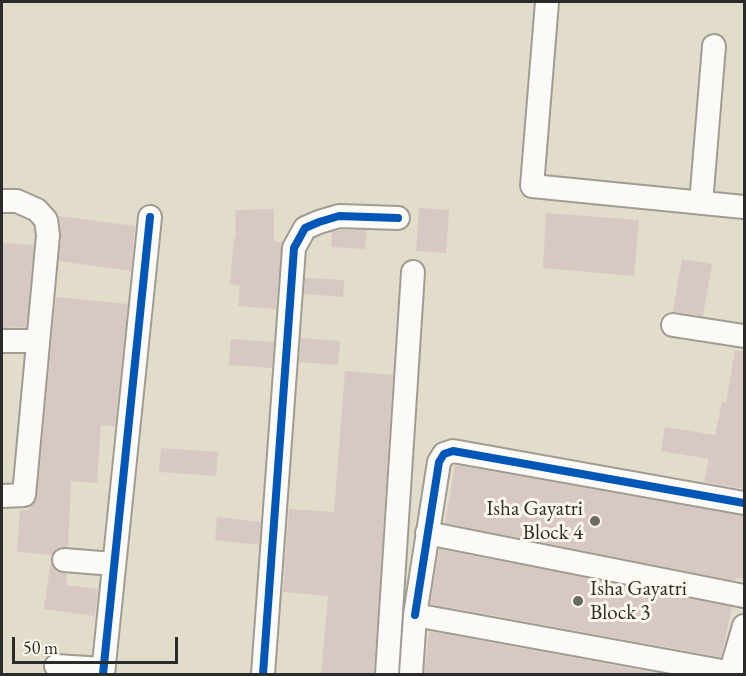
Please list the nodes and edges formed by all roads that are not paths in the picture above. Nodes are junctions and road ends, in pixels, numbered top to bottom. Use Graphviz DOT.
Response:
graph roads {
  1 [pos="547,2"];
  2 [pos="714,46"];
  3 [pos="2,201"];
  4 [pos="701,203"];
  5 [pos="744,207"];
  6 [pos="150,217"];
  7 [pos="398,218"];
  8 [pos="413,272"];
  9 [pos="673,325"];
  10 [pos="744,336"];
  11 [pos="2,341"];
  12 [pos="38,341"];
  13 [pos="2,496"];
  14 [pos="744,503"];
  15 [pos="427,533"];
  16 [pos="64,560"];
  17 [pos="113,564"];
  18 [pos="744,596"];
  19 [pos="415,615"];
  20 [pos="744,626"];
  21 [pos="56,666"];
  22 [pos="103,672"];
  23 [pos="732,674"];
  24 [pos="263,675"];
  25 [pos="387,675"];
  26 [pos="411,675"];
  1 -- 4 [label="street"];
  2 -- 4 [label="street"];
  3 -- 12 [label="street"];
  4 -- 5 [label="street"];
  6 -- 17 [label="street"];
  7 -- 24 [label="street"];
  8 -- 25 [label="street"];
  9 -- 10 [label="street"];
  11 -- 12 [label="street"];
  12 -- 13 [label="street"];
  14 -- 15 [label="street"];
  15 -- 18 [label="street"];
  15 -- 19 [label="street"];
  16 -- 17 [label="street"];
  17 -- 22 [label="street"];
  19 -- 23 [label="street"];
  19 -- 26 [label="street"];
  20 -- 23 [label="street"];
  21 -- 22 [label="street"];
}
